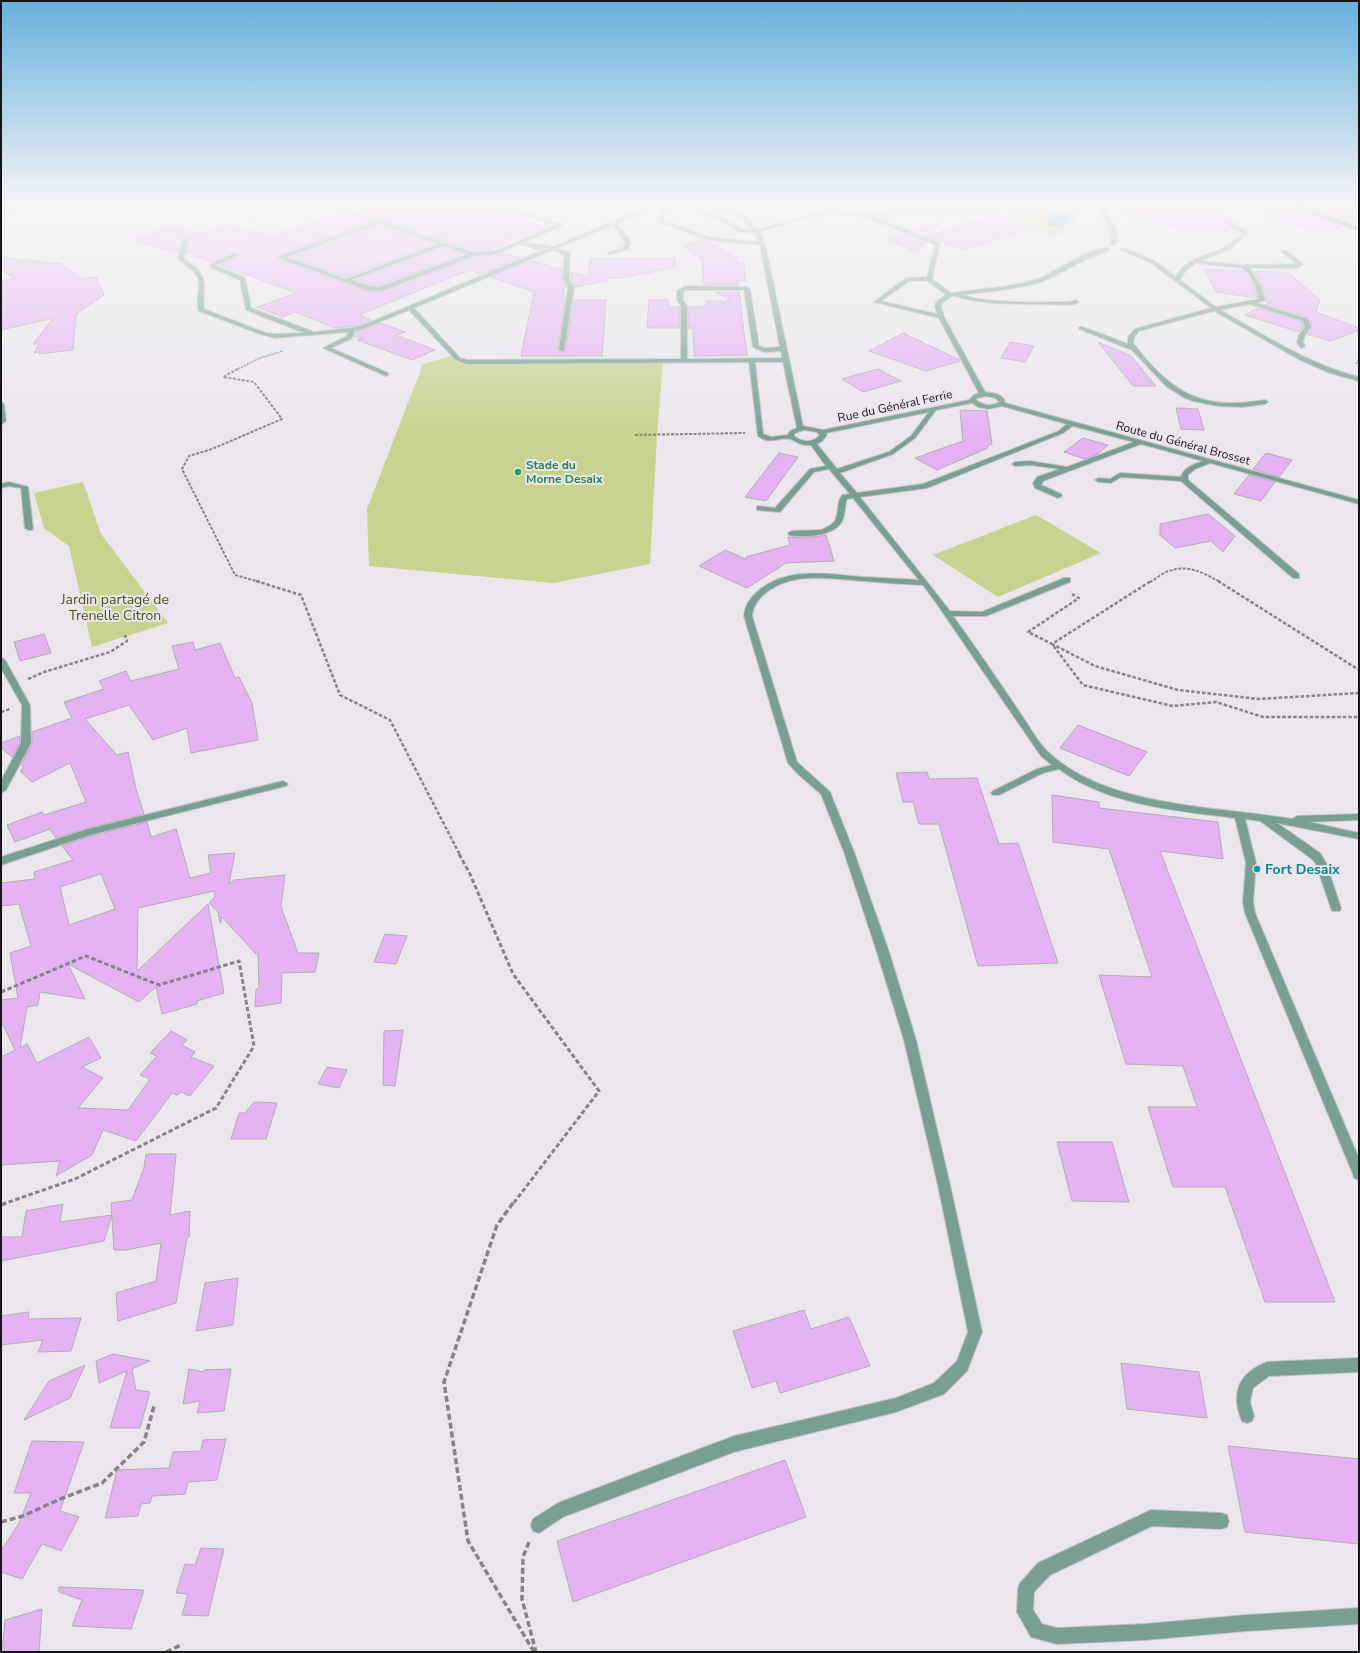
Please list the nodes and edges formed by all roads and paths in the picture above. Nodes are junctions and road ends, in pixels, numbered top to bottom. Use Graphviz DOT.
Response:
graph roads {
  1 [pos="201,282"];
  2 [pos="244,282"];
  3 [pos="349,282"];
  4 [pos="399,282"];
  5 [pos="470,282"];
  6 [pos="568,282"];
  7 [pos="770,282"];
  8 [pos="904,282"];
  9 [pos="933,282"];
  10 [pos="1031,282"];
  11 [pos="1182,282"];
  12 [pos="1255,282"];
  13 [pos="956,294"];
  14 [pos="950,295"];
  15 [pos="1076,302"];
  16 [pos="1252,303"];
  17 [pos="410,307"];
  18 [pos="1215,309"];
  19 [pos="941,317"];
  20 [pos="1081,328"];
  21 [pos="351,330"];
  22 [pos="313,334"];
  23 [pos="1302,346"];
  24 [pos="784,349"];
  25 [pos="1135,349"];
  26 [pos="284,350"];
  27 [pos="562,350"];
  28 [pos="752,360"];
  29 [pos="786,360"];
  30 [pos="684,361"];
  31 [pos="386,374"];
  32 [pos="1359,379"];
  33 [pos="983,394"];
  34 [pos="973,401"];
  35 [pos="1264,402"];
  36 [pos="1,404"];
  37 [pos="1001,404"];
  38 [pos="935,408"];
  39 [pos="1,422"];
  40 [pos="1071,424"];
  41 [pos="800,429"];
  42 [pos="822,432"];
  43 [pos="760,433"];
  44 [pos="635,435"];
  45 [pos="791,437"];
  46 [pos="1140,442"];
  47 [pos="813,443"];
  48 [pos="1211,461"];
  49 [pos="1015,464"];
  50 [pos="1070,468"];
  51 [pos="833,469"];
  52 [pos="1184,479"];
  53 [pos="1099,480"];
  54 [pos="1,486"];
  55 [pos="856,496"];
  56 [pos="1058,496"];
  57 [pos="1359,502"];
  58 [pos="760,508"];
  59 [pos="29,528"];
  60 [pos="792,533"];
  61 [pos="1296,576"];
  62 [pos="1067,580"];
  63 [pos="925,583"];
  64 [pos="1056,584"];
  65 [pos="948,613"];
  66 [pos="125,635"];
  67 [pos="1052,644"];
  68 [pos="1,660"];
  69 [pos="1359,670"];
  70 [pos="14,685"];
  71 [pos="1359,694"];
  72 [pos="1359,717"];
  73 [pos="1060,766"];
  74 [pos="283,784"];
  75 [pos="1,790"];
  76 [pos="996,793"];
  77 [pos="1239,815"];
  78 [pos="1359,817"];
  79 [pos="1262,818"];
  80 [pos="1280,820"];
  81 [pos="1359,836"];
  82 [pos="1,861"];
  83 [pos="1336,908"];
  84 [pos="1,992"];
  85 [pos="1356,1158"];
  86 [pos="1359,1174"];
  87 [pos="1,1205"];
  88 [pos="1359,1365"];
  89 [pos="154,1406"];
  90 [pos="1248,1416"];
  91 [pos="1221,1521"];
  92 [pos="1,1522"];
  93 [pos="539,1525"];
  94 [pos="1359,1616"];
  95 [pos="181,1646"];
  96 [pos="166,1652"];
  97 [pos="535,1652"];
  1 -- 22 [label="street"];
  2 -- 22 [label="street"];
  3 -- 4 [label="street"];
  5 -- 17 [label="street"];
  6 -- 27 [label="street"];
  7 -- 24 [label="street"];
  8 -- 19 [label="street"];
  9 -- 14 [label="street"];
  10 -- 13 [label="street"];
  11 -- 18 [label="street"];
  12 -- 16 [label="street"];
  13 -- 14 [label="street"];
  13 -- 15 [label="street"];
  14 -- 19 [label="street"];
  16 -- 18 [label="street"];
  16 -- 23 [label="street"];
  17 -- 21 [label="street"];
  17 -- 30 [label="street"];
  18 -- 25 [label="street"];
  18 -- 32 [label="street"];
  19 -- 33 [label="street"];
  20 -- 25 [label="street"];
  21 -- 22 [label="street"];
  21 -- 31 [label="street"];
  24 -- 29 [label="street"];
  24 -- 30 [label="street"];
  25 -- 35 [label="street"];
  26 -- 97 [label="path"];
  28 -- 29 [label="street"];
  28 -- 30 [label="street"];
  28 -- 43 [label="street"];
  29 -- 41 [label="street"];
  33 -- 34 [label="street"];
  33 -- 37 [label="street"];
  34 -- 37 [label="street"];
  34 -- 38 [label="street, Rue du Général Ferrie"];
  36 -- 39 [label="street"];
  37 -- 40 [label="street, Route du Général Brosset"];
  38 -- 42 [label="street, Rue du Général Ferrie"];
  38 -- 51 [label="street"];
  40 -- 46 [label="street, Route du Général Brosset"];
  40 -- 55 [label="street"];
  41 -- 42 [label="street"];
  41 -- 45 [label="street"];
  42 -- 47 [label="street"];
  43 -- 44 [label="path"];
  43 -- 45 [label="street"];
  45 -- 47 [label="street"];
  46 -- 48 [label="street, Route du Général Brosset"];
  46 -- 50 [label="street"];
  47 -- 51 [label="street"];
  48 -- 52 [label="street"];
  48 -- 57 [label="street, Route du Général Brosset"];
  49 -- 50 [label="street"];
  50 -- 56 [label="street"];
  51 -- 55 [label="street"];
  51 -- 58 [label="street"];
  52 -- 53 [label="street"];
  52 -- 61 [label="street"];
  54 -- 59 [label="street"];
  55 -- 60 [label="street"];
  55 -- 63 [label="street"];
  62 -- 64 [label="street"];
  63 -- 65 [label="street"];
  63 -- 93 [label="street"];
  64 -- 65 [label="street"];
  64 -- 67 [label="path"];
  65 -- 73 [label="street"];
  66 -- 70 [label="path"];
  67 -- 69 [label="path"];
  67 -- 71 [label="path"];
  67 -- 72 [label="path"];
  68 -- 70 [label="street"];
  70 -- 75 [label="street"];
  73 -- 76 [label="street"];
  73 -- 77 [label="street"];
  74 -- 82 [label="street"];
  77 -- 79 [label="street"];
  77 -- 85 [label="street"];
  78 -- 80 [label="street"];
  79 -- 80 [label="street"];
  79 -- 83 [label="street"];
  80 -- 81 [label="street"];
  84 -- 87 [label="path"];
  85 -- 86 [label="street"];
  88 -- 90 [label="street"];
  89 -- 92 [label="path"];
  91 -- 94 [label="street"];
  93 -- 97 [label="path"];
  95 -- 96 [label="path"];
}
